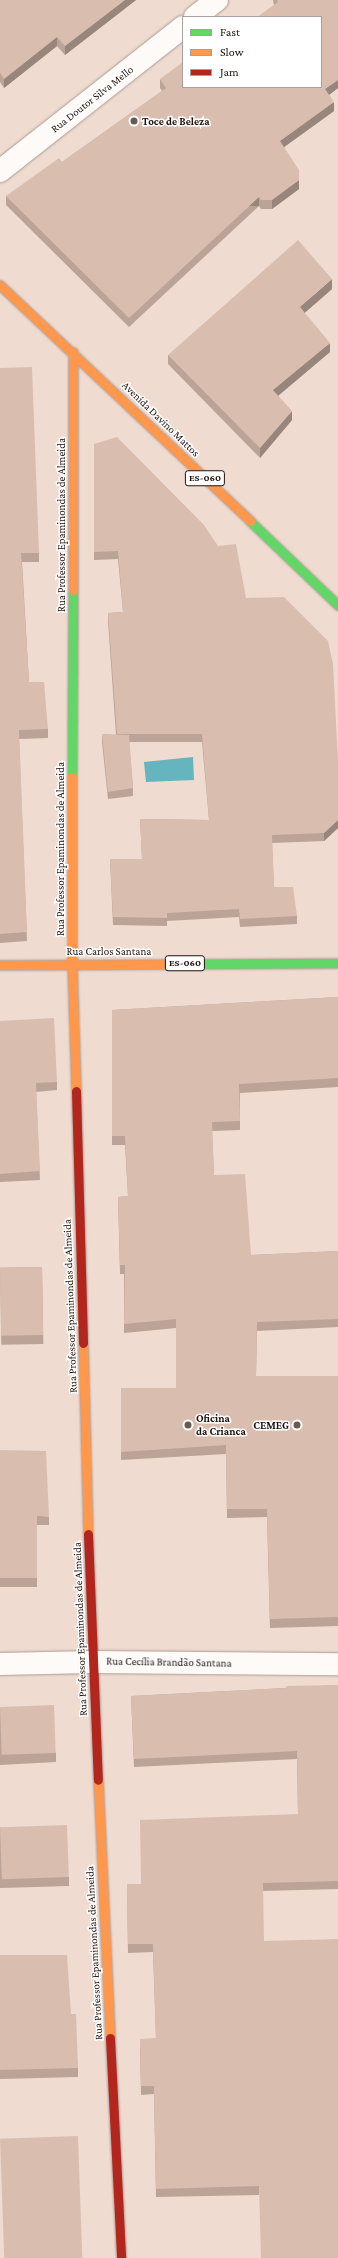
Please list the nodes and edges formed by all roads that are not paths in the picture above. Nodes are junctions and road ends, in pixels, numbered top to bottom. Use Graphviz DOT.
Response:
graph roads {
  1 [pos="217,0"];
  2 [pos="196,16"];
  3 [pos="182,28"];
  4 [pos="0,171"];
  5 [pos="0,285"];
  6 [pos="73,352"];
  7 [pos="338,605"];
  8 [pos="72,963"];
  9 [pos="338,963"];
  10 [pos="0,965"];
  11 [pos="92,1662"];
  12 [pos="0,1664"];
  13 [pos="338,1664"];
  14 [pos="121,2258"];
  1 -- 2 [label="street"];
  3 -- 4 [label="street, Rua Doutor Silva Mello"];
  5 -- 6 [label="street, Avenida Davino Mattos / ES-060"];
  6 -- 7 [label="street, Avenida Davino Mattos / ES-060"];
  6 -- 8 [label="street, Rua Professor Epaminondas de Almeida"];
  8 -- 9 [label="street, Rua Carlos Santana / ES-060"];
  8 -- 10 [label="street, Rua Carlos Santana / ES-060"];
  8 -- 11 [label="street, Rua Professor Epaminondas de Almeida"];
  11 -- 12 [label="street, Rua Cecília Brandão Santana"];
  11 -- 13 [label="street, Rua Cecília Brandão Santana"];
  11 -- 14 [label="street, Rua Professor Epaminondas de Almeida"];
}
